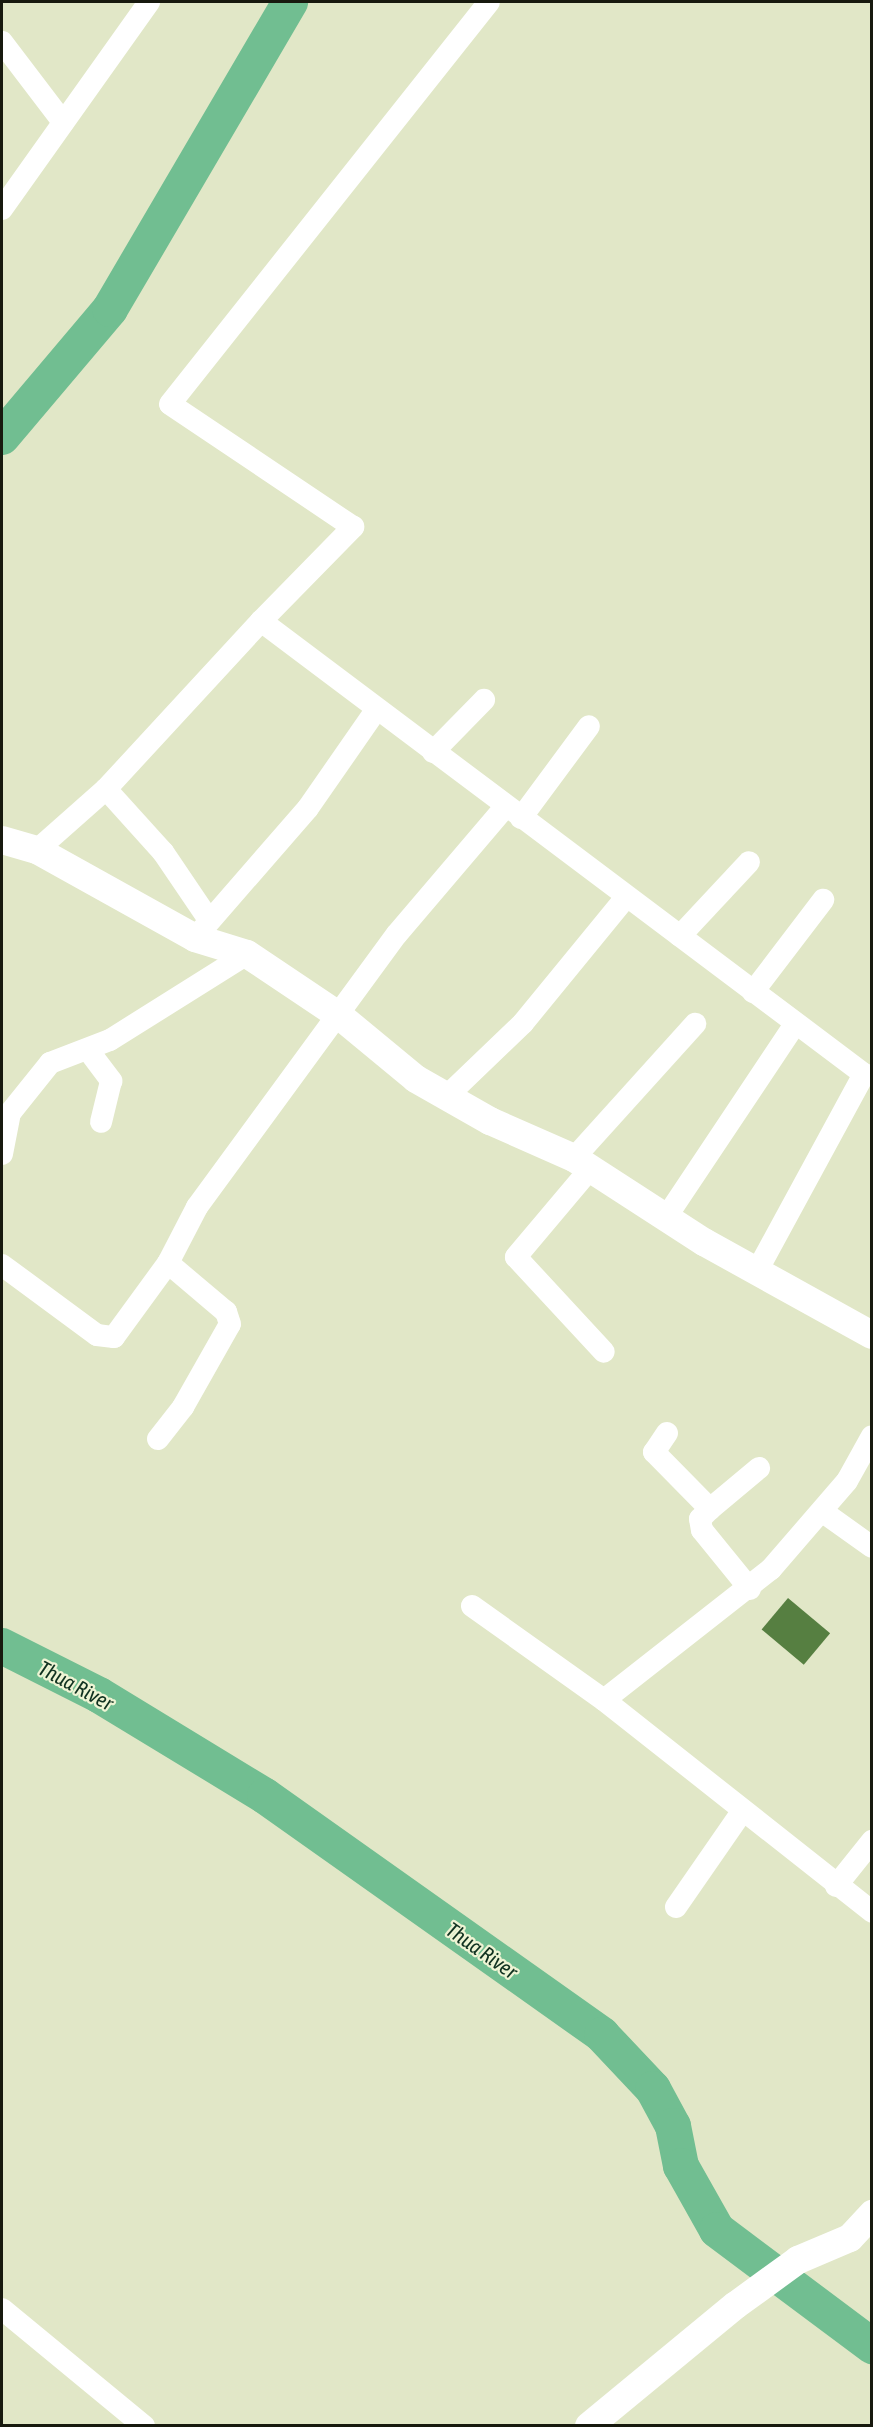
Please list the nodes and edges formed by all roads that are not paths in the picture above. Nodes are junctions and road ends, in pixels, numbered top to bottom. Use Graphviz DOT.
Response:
graph roads {
  1 [pos="149,2"];
  2 [pos="489,2"];
  3 [pos="2,42"];
  4 [pos="63,122"];
  5 [pos="2,209"];
  6 [pos="261,621"];
  7 [pos="484,700"];
  8 [pos="376,710"];
  9 [pos="589,726"];
  10 [pos="433,752"];
  11 [pos="106,789"];
  12 [pos="513,812"];
  13 [pos="2,840"];
  14 [pos="37,850"];
  15 [pos="749,862"];
  16 [pos="626,897"];
  17 [pos="823,900"];
  18 [pos="202,929"];
  19 [pos="680,936"];
  20 [pos="247,954"];
  21 [pos="753,992"];
  22 [pos="341,1017"];
  23 [pos="696,1024"];
  24 [pos="795,1024"];
  25 [pos="88,1050"];
  26 [pos="868,1067"];
  27 [pos="447,1096"];
  28 [pos="101,1122"];
  29 [pos="2,1154"];
  30 [pos="582,1163"];
  31 [pos="667,1216"];
  32 [pos="168,1263"];
  33 [pos="2,1265"];
  34 [pos="758,1269"];
  35 [pos="872,1335"];
  36 [pos="604,1352"];
  37 [pos="667,1433"];
  38 [pos="872,1437"];
  39 [pos="158,1439"];
  40 [pos="759,1468"];
  41 [pos="710,1509"];
  42 [pos="823,1512"];
  43 [pos="872,1547"];
  44 [pos="750,1589"];
  45 [pos="472,1606"];
  46 [pos="603,1700"];
  47 [pos="741,1812"];
  48 [pos="872,1841"];
  49 [pos="836,1886"];
  50 [pos="676,1907"];
  51 [pos="872,1912"];
  52 [pos="872,2214"];
  53 [pos="2,2309"];
  54 [pos="144,2426"];
  55 [pos="589,2426"];
  1 -- 4 [label="street"];
  2 -- 6 [label="street"];
  3 -- 4 [label="street"];
  4 -- 5 [label="street"];
  6 -- 8 [label="street"];
  6 -- 11 [label="street"];
  7 -- 10 [label="street"];
  8 -- 10 [label="street"];
  8 -- 18 [label="street"];
  9 -- 12 [label="street"];
  10 -- 12 [label="street"];
  11 -- 14 [label="street"];
  11 -- 18 [label="street"];
  12 -- 16 [label="street"];
  12 -- 22 [label="street"];
  13 -- 14 [label="street"];
  14 -- 18 [label="street"];
  15 -- 19 [label="street"];
  16 -- 19 [label="street"];
  16 -- 27 [label="street"];
  17 -- 21 [label="street"];
  18 -- 20 [label="street"];
  19 -- 21 [label="street"];
  20 -- 22 [label="street"];
  20 -- 25 [label="street"];
  21 -- 24 [label="street"];
  22 -- 27 [label="street"];
  22 -- 32 [label="street"];
  23 -- 30 [label="street"];
  24 -- 26 [label="street"];
  24 -- 31 [label="street"];
  25 -- 28 [label="street"];
  25 -- 29 [label="street"];
  26 -- 34 [label="street"];
  27 -- 30 [label="street"];
  30 -- 31 [label="street"];
  30 -- 36 [label="street"];
  31 -- 34 [label="street"];
  32 -- 33 [label="street"];
  32 -- 39 [label="street"];
  34 -- 35 [label="street"];
  37 -- 41 [label="street"];
  38 -- 42 [label="street"];
  40 -- 41 [label="street"];
  41 -- 44 [label="street"];
  42 -- 43 [label="street"];
  42 -- 44 [label="street"];
  44 -- 46 [label="street"];
  45 -- 46 [label="street"];
  46 -- 47 [label="street"];
  47 -- 49 [label="street"];
  47 -- 50 [label="street"];
  48 -- 49 [label="street"];
  49 -- 51 [label="street"];
  52 -- 55 [label="street"];
  53 -- 54 [label="street"];
}
